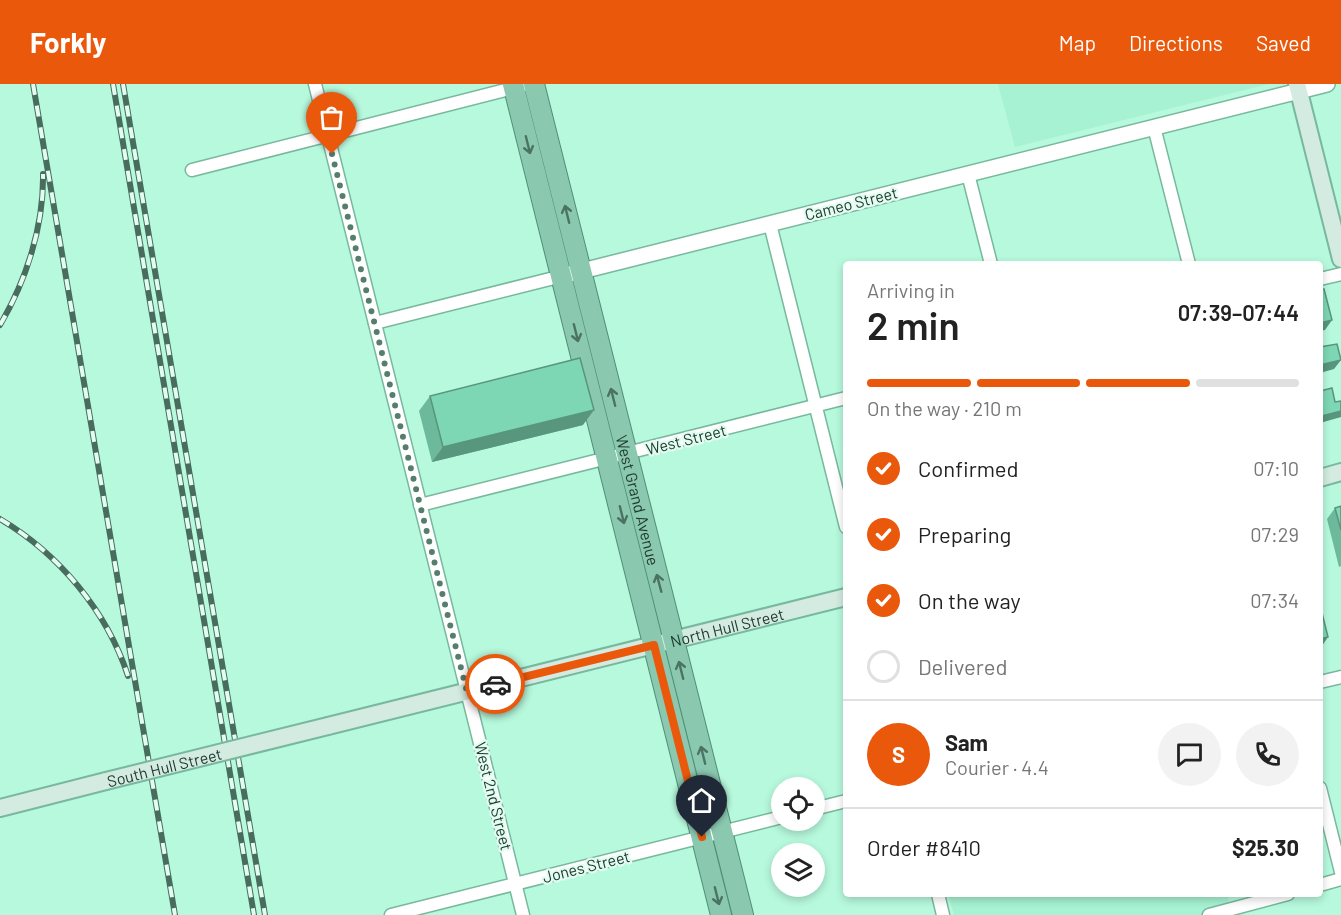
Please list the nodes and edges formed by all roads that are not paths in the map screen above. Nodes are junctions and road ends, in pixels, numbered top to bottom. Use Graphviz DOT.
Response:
graph roads {
  1 [pos="315,84"];
  2 [pos="534,84"];
  3 [pos="1327,84"];
  4 [pos="518,85"];
  5 [pos="1298,88"];
  6 [pos="1154,127"];
  7 [pos="328,135"];
  8 [pos="192,170"];
  9 [pos="968,174"];
  10 [pos="770,224"];
  11 [pos="1341,259"];
  12 [pos="990,261"];
  13 [pos="1188,261"];
  14 [pos="571,273"];
  15 [pos="1341,274"];
  16 [pos="1323,278"];
  17 [pos="375,323"];
  18 [pos="843,399"];
  19 [pos="816,406"];
  20 [pos="617,456"];
  21 [pos="1341,472"];
  22 [pos="1323,477"];
  23 [pos="420,505"];
  24 [pos="843,515"];
  25 [pos="843,598"];
  26 [pos="674,640"];
  27 [pos="654,645"];
  28 [pos="1341,677"];
  29 [pos="1323,681"];
  30 [pos="467,692"];
  31 [pos="328,726"];
  32 [pos="1323,800"];
  33 [pos="843,802"];
  34 [pos="825,806"];
  35 [pos="0,808"];
  36 [pos="771,820"];
  37 [pos="722,832"];
  38 [pos="702,837"];
  39 [pos="1341,872"];
  40 [pos="1341,879"];
  41 [pos="515,884"];
  42 [pos="1323,884"];
  43 [pos="939,897"];
  44 [pos="1277,897"];
  45 [pos="391,915"];
  46 [pos="523,915"];
  47 [pos="721,915"];
  48 [pos="743,915"];
  49 [pos="943,915"];
  50 [pos="1209,915"];
  1 -- 7 [label="street, West 2nd Street"];
  14 -- 2 [label="highway, West Grand Avenue, one-way"];
  3 -- 5 [label="street, Cameo Street"];
  4 -- 7 [label="street"];
  4 -- 14 [label="highway, West Grand Avenue, one-way"];
  5 -- 6 [label="street, Cameo Street"];
  5 -- 11 [label="main road"];
  6 -- 9 [label="street, Cameo Street"];
  6 -- 13 [label="street"];
  7 -- 8 [label="street"];
  7 -- 17 [label="street, West 2nd Street"];
  9 -- 10 [label="street, Cameo Street"];
  9 -- 12 [label="street"];
  10 -- 14 [label="street, Cameo Street"];
  10 -- 19 [label="street"];
  14 -- 17 [label="street, Cameo Street"];
  14 -- 20 [label="highway, West Grand Avenue"];
  15 -- 16 [label="street"];
  17 -- 23 [label="street, West 2nd Street"];
  18 -- 19 [label="street, West Street"];
  19 -- 20 [label="street, West Street"];
  19 -- 24 [label="street"];
  20 -- 23 [label="street, West Street"];
  26 -- 20 [label="highway, West Grand Avenue, one-way"];
  20 -- 27 [label="highway, West Grand Avenue, one-way"];
  21 -- 22 [label="main road"];
  23 -- 30 [label="street, West 2nd Street"];
  25 -- 26 [label="main road, North Hull Street"];
  26 -- 27 [label="main road, North Hull Street"];
  37 -- 26 [label="highway, West Grand Avenue, one-way"];
  27 -- 30 [label="main road, North Hull Street"];
  27 -- 38 [label="highway, West Grand Avenue"];
  28 -- 29 [label="street"];
  30 -- 31 [label="main road, North Hull Street"];
  30 -- 41 [label="street, West 2nd Street"];
  31 -- 35 [label="main road, South Hull Street, bridge"];
  32 -- 39 [label="street"];
  33 -- 34 [label="street"];
  36 -- 37 [label="street, Jones Street"];
  37 -- 38 [label="street, Jones Street"];
  37 -- 48 [label="highway, West Grand Avenue"];
  38 -- 41 [label="street, Jones Street"];
  38 -- 47 [label="highway, West Grand Avenue, one-way"];
  40 -- 42 [label="street"];
  41 -- 45 [label="street, Jones Street"];
  41 -- 46 [label="street, West 2nd Street"];
  43 -- 49 [label="street"];
  44 -- 50 [label="street"];
}
